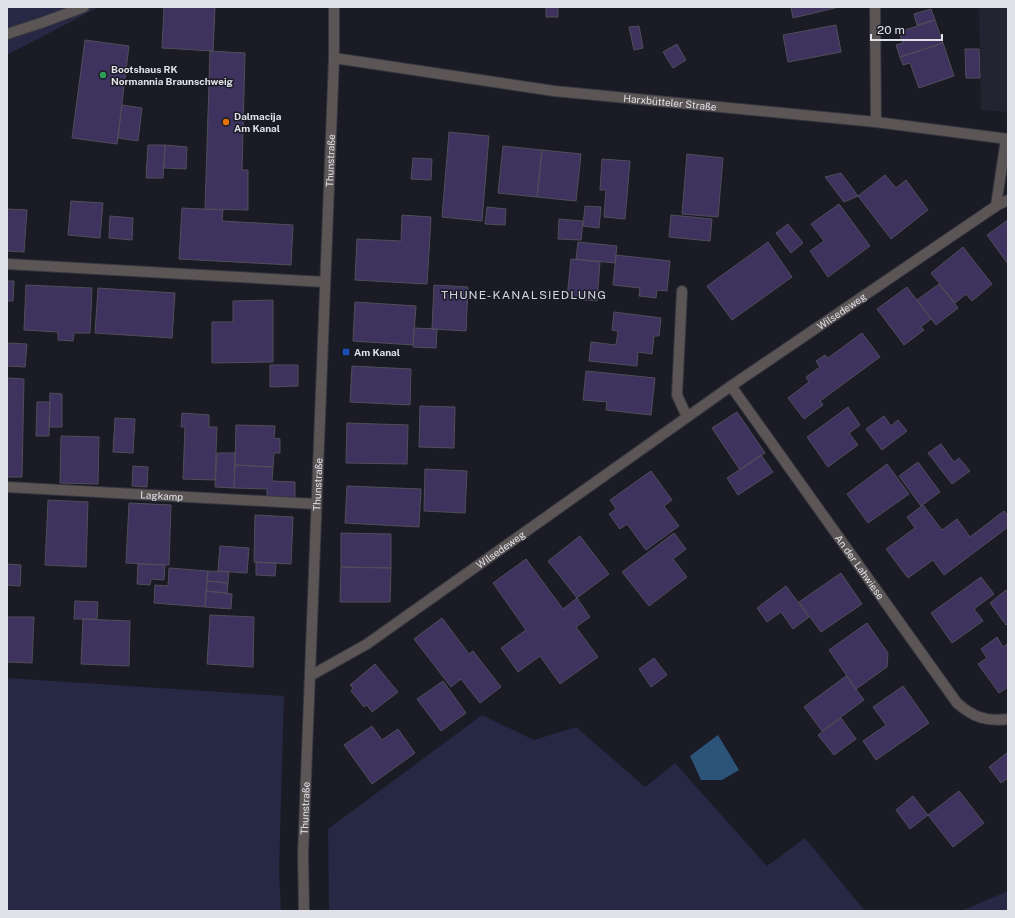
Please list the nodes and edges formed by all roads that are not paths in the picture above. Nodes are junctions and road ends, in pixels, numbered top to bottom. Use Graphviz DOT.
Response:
graph roads {
  1 [pos="84,7"];
  2 [pos="334,7"];
  3 [pos="875,7"];
  4 [pos="7,34"];
  5 [pos="334,58"];
  6 [pos="876,122"];
  7 [pos="1007,139"];
  8 [pos="1008,200"];
  9 [pos="996,206"];
  10 [pos="7,264"];
  11 [pos="324,282"];
  12 [pos="682,290"];
  13 [pos="731,386"];
  14 [pos="687,417"];
  15 [pos="7,487"];
  16 [pos="316,504"];
  17 [pos="310,676"];
  18 [pos="1008,719"];
  19 [pos="304,911"];
  1 -- 4 [label="street"];
  2 -- 5 [label="street, Thunstraße"];
  3 -- 6 [label="street"];
  5 -- 6 [label="street, Harxbütteler Straße"];
  5 -- 11 [label="street, Thunstraße"];
  6 -- 7 [label="street, Harxbütteler Straße"];
  7 -- 9 [label="street"];
  8 -- 9 [label="street, Wilsedeweg"];
  9 -- 13 [label="street, Wilsedeweg"];
  10 -- 11 [label="street"];
  11 -- 16 [label="street, Thunstraße"];
  12 -- 14 [label="street"];
  13 -- 14 [label="street, Wilsedeweg"];
  13 -- 18 [label="street, An der Lahwiese"];
  14 -- 17 [label="street, Wilsedeweg"];
  15 -- 16 [label="street, Lagkamp"];
  16 -- 17 [label="street, Thunstraße"];
  17 -- 19 [label="street, Thunstraße"];
}
